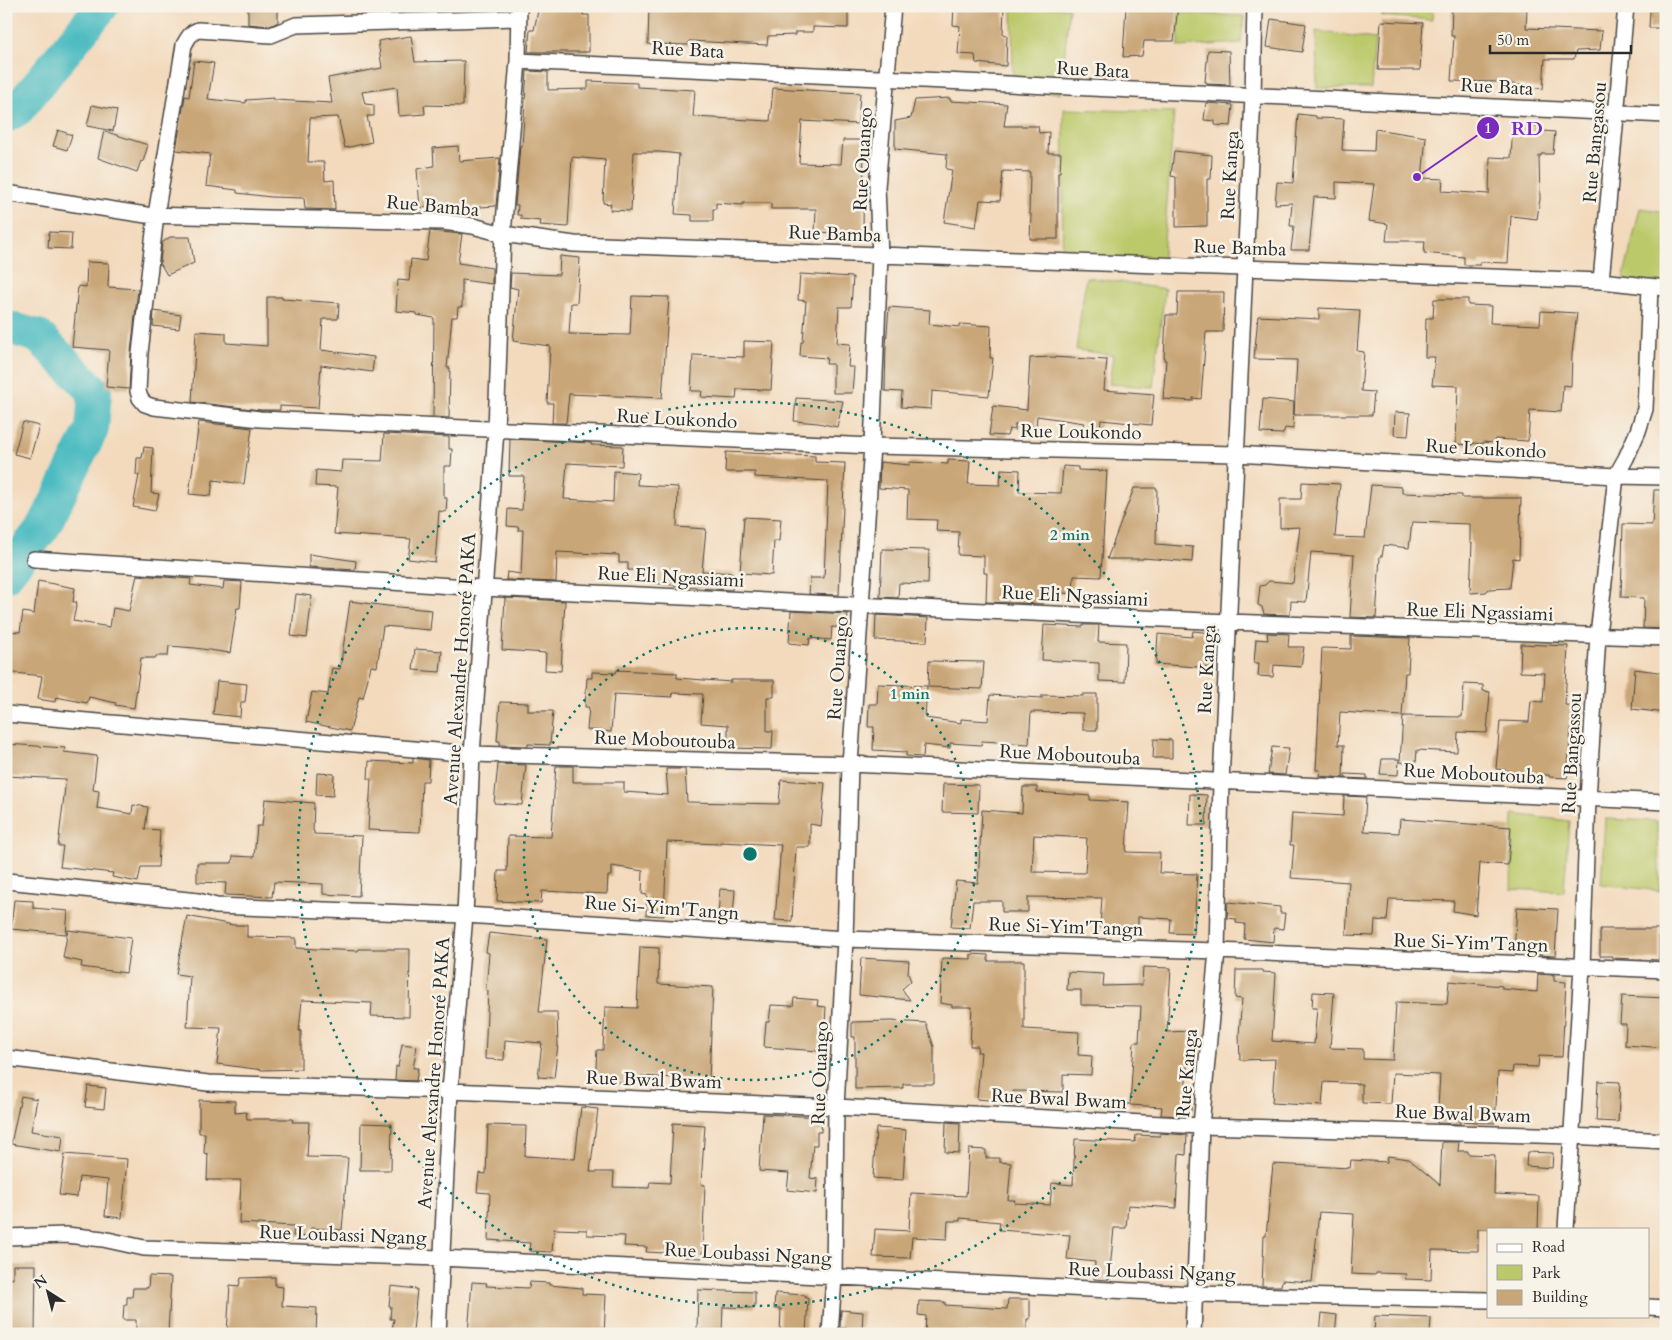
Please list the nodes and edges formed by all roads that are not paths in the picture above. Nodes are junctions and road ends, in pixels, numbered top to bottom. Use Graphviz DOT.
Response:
graph roads {
  1 [pos="893,6"];
  2 [pos="1255,6"];
  3 [pos="1626,6"];
  4 [pos="519,12"];
  5 [pos="518,61"];
  6 [pos="888,79"];
  7 [pos="1253,96"];
  8 [pos="1616,112"];
  9 [pos="1666,114"];
  10 [pos="6,193"];
  11 [pos="156,215"];
  12 [pos="503,234"];
  13 [pos="880,255"];
  14 [pos="1244,268"];
  15 [pos="1601,281"];
  16 [pos="1650,287"];
  17 [pos="1666,288"];
  18 [pos="496,430"];
  19 [pos="872,446"];
  20 [pos="1236,454"];
  21 [pos="1616,476"];
  22 [pos="1666,477"];
  23 [pos="34,559"];
  24 [pos="483,588"];
  25 [pos="861,605"];
  26 [pos="1228,622"];
  27 [pos="1598,635"];
  28 [pos="1666,638"];
  29 [pos="6,714"];
  30 [pos="472,754"];
  31 [pos="850,764"];
  32 [pos="1221,782"];
  33 [pos="1588,799"];
  34 [pos="1666,802"];
  35 [pos="7,882"];
  36 [pos="465,914"];
  37 [pos="845,940"];
  38 [pos="1217,951"];
  39 [pos="1582,967"];
  40 [pos="1666,970"];
  41 [pos="6,1058"];
  42 [pos="450,1091"];
  43 [pos="836,1107"];
  44 [pos="1201,1126"];
  45 [pos="1571,1136"];
  46 [pos="1666,1141"];
  47 [pos="1566,1228"];
  48 [pos="6,1237"];
  49 [pos="440,1258"];
  50 [pos="834,1278"];
  51 [pos="1195,1294"];
  52 [pos="1487,1300"];
  53 [pos="1650,1307"];
  54 [pos="1666,1308"];
  55 [pos="438,1334"];
  56 [pos="830,1334"];
  57 [pos="1193,1334"];
  1 -- 6 [label="street, Rue Ouango"];
  2 -- 7 [label="street, Rue Kanga"];
  3 -- 8 [label="street, Rue Bangassou"];
  4 -- 5 [label="street, Avenue Alexandre Honoré PAKA"];
  4 -- 11 [label="street"];
  5 -- 6 [label="street, Rue Bata"];
  5 -- 12 [label="street, Avenue Alexandre Honoré PAKA"];
  6 -- 7 [label="street, Rue Bata"];
  6 -- 13 [label="street, Rue Ouango"];
  7 -- 8 [label="street, Rue Bata"];
  7 -- 14 [label="street, Rue Kanga"];
  8 -- 9 [label="street, Rue Bata"];
  8 -- 15 [label="street, Rue Bangassou"];
  10 -- 11 [label="street, Rue Bamba"];
  11 -- 12 [label="street, Rue Bamba"];
  11 -- 18 [label="street, Rue Loukondo"];
  12 -- 13 [label="street, Rue Bamba"];
  12 -- 18 [label="street, Avenue Alexandre Honoré PAKA"];
  13 -- 14 [label="street, Rue Bamba"];
  13 -- 19 [label="street, Rue Ouango"];
  14 -- 15 [label="street, Rue Bamba"];
  14 -- 20 [label="street, Rue Kanga"];
  15 -- 16 [label="street, Rue Bamba"];
  16 -- 17 [label="street, Rue Bamba"];
  16 -- 21 [label="street, Rue Bangassou"];
  18 -- 19 [label="street, Rue Loukondo"];
  18 -- 24 [label="street, Avenue Alexandre Honoré PAKA"];
  19 -- 20 [label="street, Rue Loukondo"];
  19 -- 25 [label="street, Rue Ouango"];
  20 -- 21 [label="street, Rue Loukondo"];
  20 -- 26 [label="street, Rue Kanga"];
  21 -- 22 [label="street, Rue Loukondo"];
  21 -- 27 [label="street, Rue Bangassou"];
  23 -- 24 [label="street, Rue Eli Ngassiami"];
  24 -- 25 [label="street, Rue Eli Ngassiami"];
  24 -- 30 [label="street, Avenue Alexandre Honoré PAKA"];
  25 -- 26 [label="street, Rue Eli Ngassiami"];
  25 -- 31 [label="street, Rue Ouango"];
  26 -- 27 [label="street, Rue Eli Ngassiami"];
  26 -- 32 [label="street, Rue Kanga"];
  27 -- 28 [label="street, Rue Eli Ngassiami"];
  27 -- 33 [label="street, Rue Bangassou"];
  29 -- 30 [label="street, Rue Moboutouba"];
  30 -- 31 [label="street, Rue Moboutouba"];
  30 -- 36 [label="street, Avenue Alexandre Honoré PAKA"];
  31 -- 32 [label="street, Rue Moboutouba"];
  31 -- 37 [label="street, Rue Ouango"];
  32 -- 33 [label="street, Rue Moboutouba"];
  32 -- 38 [label="street, Rue Kanga"];
  33 -- 34 [label="street, Rue Moboutouba"];
  33 -- 39 [label="street, Rue Bangassou"];
  35 -- 36 [label="street, Rue Si-Yim'Tangn"];
  36 -- 37 [label="street, Rue Si-Yim'Tangn"];
  36 -- 42 [label="street, Avenue Alexandre Honoré PAKA"];
  37 -- 38 [label="street, Rue Si-Yim'Tangn"];
  37 -- 43 [label="street, Rue Ouango"];
  38 -- 39 [label="street, Rue Si-Yim'Tangn"];
  38 -- 44 [label="street, Rue Kanga"];
  39 -- 40 [label="street, Rue Si-Yim'Tangn"];
  39 -- 45 [label="street, Rue Bangassou"];
  41 -- 42 [label="street, Rue Bwal Bwam"];
  42 -- 43 [label="street, Rue Bwal Bwam"];
  42 -- 49 [label="street, Avenue Alexandre Honoré PAKA"];
  43 -- 44 [label="street, Rue Bwal Bwam"];
  43 -- 50 [label="street, Rue Ouango"];
  44 -- 45 [label="street, Rue Bwal Bwam"];
  44 -- 51 [label="street, Rue Kanga"];
  45 -- 46 [label="street, Rue Bwal Bwam"];
  45 -- 47 [label="street, Rue Bangassou"];
  48 -- 49 [label="street, Rue Loubassi Ngang"];
  49 -- 50 [label="street, Rue Loubassi Ngang"];
  49 -- 55 [label="street, Avenue Alexandre Honoré PAKA"];
  50 -- 51 [label="street, Rue Loubassi Ngang"];
  50 -- 56 [label="street, Rue Ouango"];
  51 -- 52 [label="street, Rue Loubassi Ngang"];
  51 -- 57 [label="street, Rue Kanga"];
  53 -- 54 [label="street"];
}
